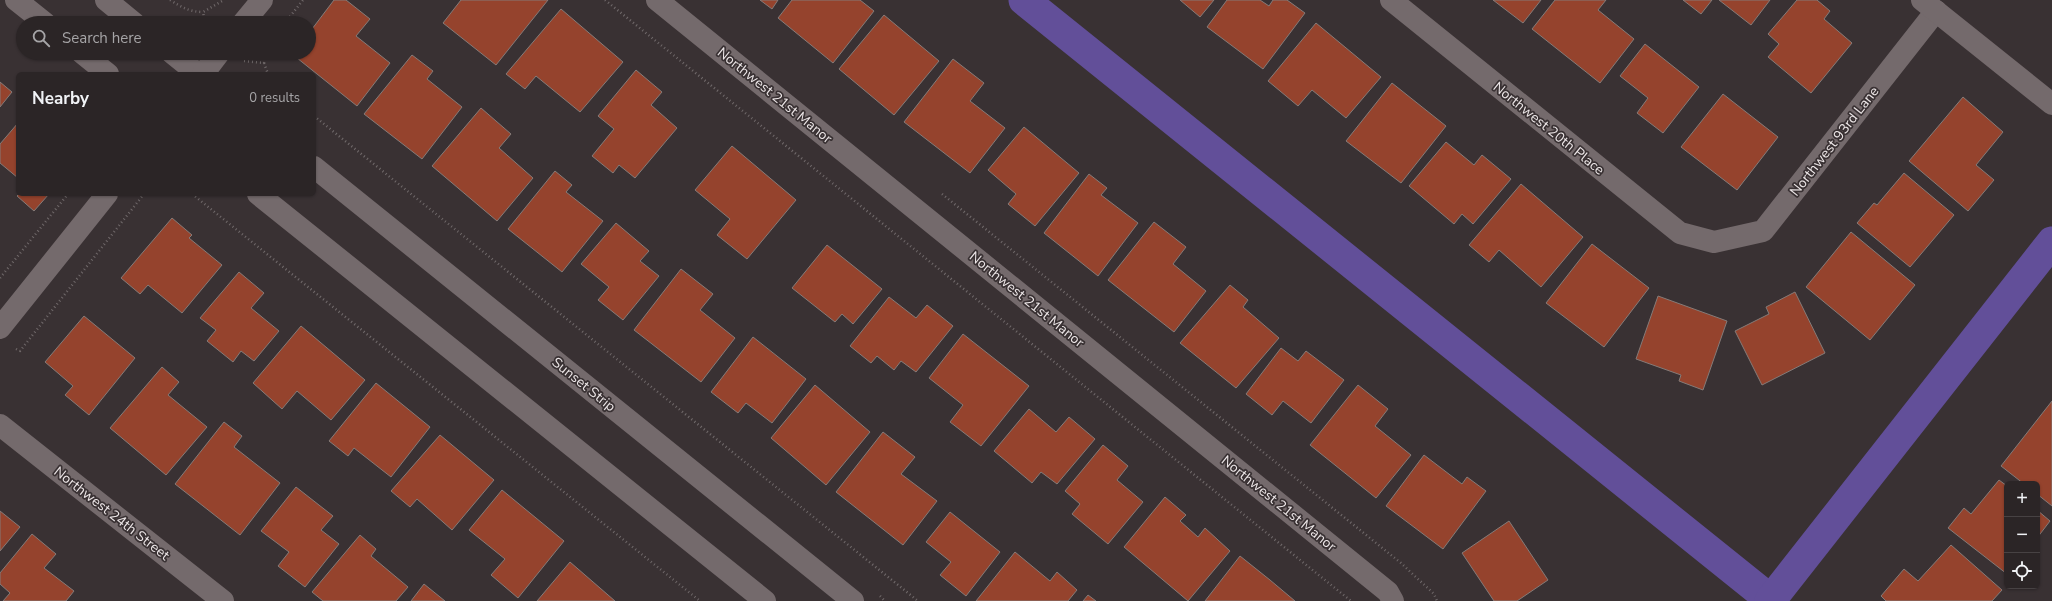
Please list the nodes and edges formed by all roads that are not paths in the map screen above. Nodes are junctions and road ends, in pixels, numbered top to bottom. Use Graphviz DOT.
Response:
graph roads {
  1 [pos="16,0"];
  2 [pos="106,0"];
  3 [pos="262,0"];
  4 [pos="657,0"];
  5 [pos="1391,0"];
  6 [pos="1929,6"];
  7 [pos="36,16"];
  8 [pos="125,16"];
  9 [pos="249,16"];
  10 [pos="91,60"];
  11 [pos="181,60"];
  12 [pos="214,60"];
  13 [pos="106,72"];
  14 [pos="196,72"];
  15 [pos="205,72"];
  16 [pos="2052,104"];
  17 [pos="316,170"];
  18 [pos="105,196"];
  19 [pos="260,196"];
  20 [pos="1714,242"];
  21 [pos="0,328"];
  22 [pos="0,425"];
  23 [pos="223,601"];
  24 [pos="765,601"];
  25 [pos="853,601"];
  26 [pos="1393,601"];
  1 -- 7 [label="street"];
  2 -- 8 [label="street"];
  3 -- 9 [label="street"];
  4 -- 26 [label="street, Northwest 21st Manor"];
  5 -- 20 [label="street, Northwest 20th Place"];
  6 -- 16 [label="street"];
  6 -- 20 [label="street, Northwest 93rd Lane"];
  10 -- 13 [label="street"];
  11 -- 14 [label="street"];
  12 -- 15 [label="street"];
  17 -- 25 [label="street, Sunset Strip"];
  18 -- 21 [label="street"];
  19 -- 24 [label="street"];
  22 -- 23 [label="street, Northwest 24th Street"];
}
